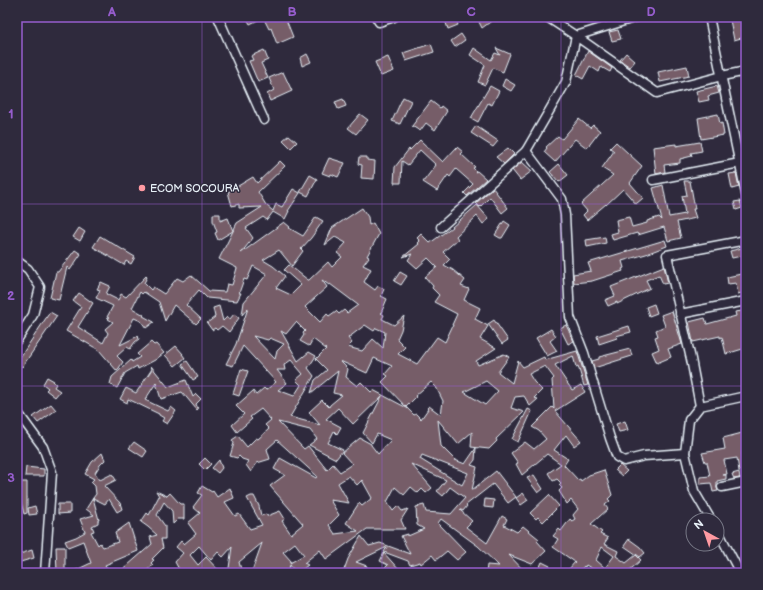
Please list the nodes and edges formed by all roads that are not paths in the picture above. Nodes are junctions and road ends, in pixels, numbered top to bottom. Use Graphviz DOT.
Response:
graph roads {
  1 [pos="218,17"];
  2 [pos="376,17"];
  3 [pos="394,17"];
  4 [pos="547,17"];
  5 [pos="637,17"];
  6 [pos="708,17"];
  7 [pos="576,36"];
  8 [pos="746,71"];
  9 [pos="722,76"];
  10 [pos="264,120"];
  11 [pos="526,151"];
  12 [pos="740,163"];
  13 [pos="653,180"];
  14 [pos="746,194"];
  15 [pos="441,227"];
  16 [pos="746,240"];
  17 [pos="17,261"];
  18 [pos="746,301"];
  19 [pos="680,314"];
  20 [pos="17,340"];
  21 [pos="746,396"];
  22 [pos="700,406"];
  23 [pos="17,414"];
  24 [pos="684,453"];
  25 [pos="746,482"];
  26 [pos="722,487"];
  27 [pos="707,512"];
  28 [pos="725,544"];
  29 [pos="45,573"];
  30 [pos="740,573"];
  1 -- 10 [label="street"];
  2 -- 3 [label="street"];
  4 -- 7 [label="street"];
  5 -- 7 [label="street"];
  6 -- 9 [label="street"];
  7 -- 9 [label="street"];
  7 -- 11 [label="street"];
  8 -- 9 [label="street"];
  9 -- 12 [label="street"];
  11 -- 15 [label="street"];
  11 -- 24 [label="street"];
  12 -- 13 [label="street"];
  12 -- 14 [label="street"];
  16 -- 19 [label="street"];
  17 -- 20 [label="street"];
  18 -- 19 [label="street"];
  19 -- 22 [label="street"];
  21 -- 22 [label="street"];
  22 -- 24 [label="street"];
  23 -- 29 [label="street"];
  24 -- 27 [label="street"];
  25 -- 26 [label="street"];
  28 -- 30 [label="street"];
}
